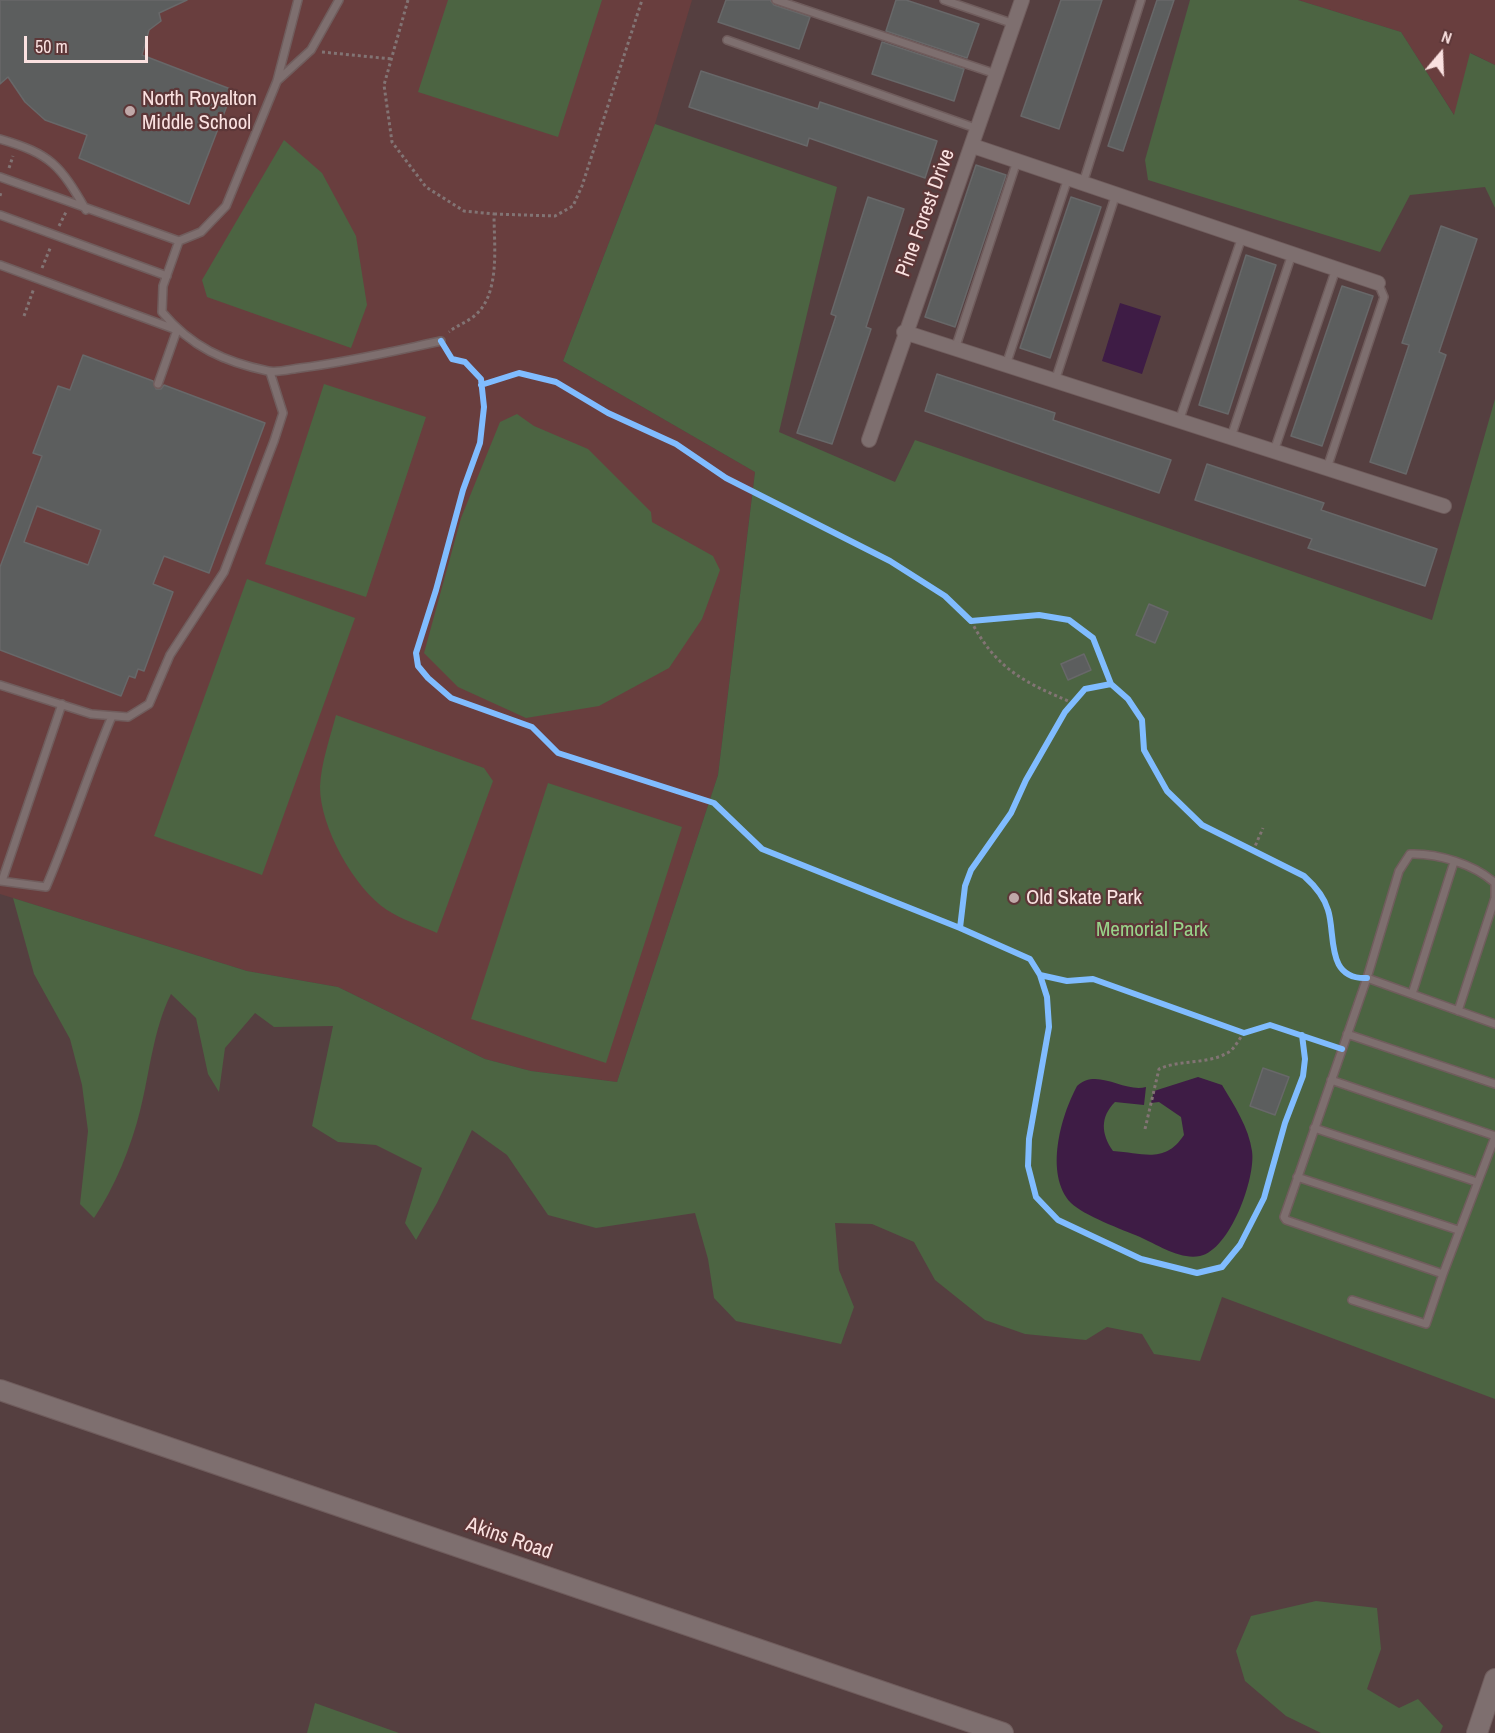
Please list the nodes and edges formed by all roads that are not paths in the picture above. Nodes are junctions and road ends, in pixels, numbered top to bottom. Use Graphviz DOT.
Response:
graph roads {
  1 [pos="298,0"];
  2 [pos="339,0"];
  3 [pos="776,0"];
  4 [pos="944,0"];
  5 [pos="1022,0"];
  6 [pos="1141,0"];
  7 [pos="1014,24"];
  8 [pos="727,40"];
  9 [pos="996,74"];
  10 [pos="277,81"];
  11 [pos="978,129"];
  12 [pos="0,139"];
  13 [pos="973,146"];
  14 [pos="1017,160"];
  15 [pos="0,177"];
  16 [pos="1068,178"];
  17 [pos="1083,183"];
  18 [pos="1116,194"];
  19 [pos="86,210"];
  20 [pos="0,215"];
  21 [pos="1242,237"];
  22 [pos="179,241"];
  23 [pos="1292,254"];
  24 [pos="0,265"];
  25 [pos="1336,269"];
  26 [pos="167,276"];
  27 [pos="1378,283"];
  28 [pos="177,330"];
  29 [pos="904,332"];
  30 [pos="441,341"];
  31 [pos="955,349"];
  32 [pos="1006,365"];
  33 [pos="270,372"];
  34 [pos="1055,381"];
  35 [pos="158,384"];
  36 [pos="1179,421"];
  37 [pos="1231,437"];
  38 [pos="869,440"];
  39 [pos="1274,451"];
  40 [pos="1327,468"];
  41 [pos="1444,506"];
  42 [pos="0,685"];
  43 [pos="62,704"];
  44 [pos="112,716"];
  45 [pos="1454,862"];
  46 [pos="1,881"];
  47 [pos="1367,978"];
  48 [pos="1412,994"];
  49 [pos="1458,1011"];
  50 [pos="1495,1024"];
  51 [pos="1347,1034"];
  52 [pos="1331,1080"];
  53 [pos="1495,1084"];
  54 [pos="1314,1128"];
  55 [pos="1495,1136"];
  56 [pos="1297,1177"];
  57 [pos="1477,1182"];
  58 [pos="1458,1230"];
  59 [pos="1443,1274"];
  60 [pos="1352,1300"];
  61 [pos="0,1390"];
  62 [pos="1495,1679"];
  63 [pos="1003,1733"];
  64 [pos="1477,1733"];
  1 -- 10 [label="lane"];
  2 -- 10 [label="lane"];
  3 -- 9 [label="lane"];
  4 -- 7 [label="lane"];
  5 -- 7 [label="street, Pine Forest Drive"];
  6 -- 17 [label="lane"];
  7 -- 9 [label="street, Pine Forest Drive"];
  8 -- 11 [label="lane"];
  9 -- 11 [label="street, Pine Forest Drive"];
  10 -- 22 [label="lane"];
  11 -- 13 [label="street, Pine Forest Drive"];
  12 -- 19 [label="lane"];
  13 -- 14 [label="street"];
  13 -- 29 [label="street, Pine Forest Drive"];
  14 -- 16 [label="street"];
  14 -- 31 [label="lane"];
  15 -- 19 [label="lane"];
  16 -- 17 [label="street"];
  16 -- 32 [label="lane"];
  17 -- 18 [label="street"];
  18 -- 21 [label="street"];
  18 -- 34 [label="lane"];
  19 -- 22 [label="lane"];
  20 -- 26 [label="lane"];
  21 -- 23 [label="street"];
  21 -- 36 [label="lane"];
  22 -- 26 [label="lane"];
  23 -- 25 [label="street"];
  23 -- 37 [label="lane"];
  24 -- 28 [label="lane"];
  25 -- 27 [label="street"];
  25 -- 39 [label="lane"];
  26 -- 28 [label="lane"];
  27 -- 40 [label="lane"];
  28 -- 33 [label="lane"];
  28 -- 35 [label="lane"];
  29 -- 31 [label="street"];
  29 -- 38 [label="street, Pine Forest Drive"];
  30 -- 33 [label="lane"];
  31 -- 32 [label="street"];
  32 -- 34 [label="street"];
  33 -- 44 [label="lane"];
  34 -- 36 [label="street"];
  36 -- 37 [label="street"];
  37 -- 39 [label="street"];
  39 -- 40 [label="street"];
  40 -- 41 [label="street"];
  42 -- 43 [label="lane"];
  43 -- 44 [label="lane"];
  43 -- 46 [label="lane"];
  44 -- 46 [label="lane"];
  45 -- 47 [label="lane"];
  45 -- 48 [label="lane"];
  45 -- 49 [label="lane"];
  47 -- 48 [label="lane"];
  47 -- 51 [label="lane"];
  48 -- 49 [label="lane"];
  49 -- 50 [label="lane"];
  51 -- 52 [label="lane"];
  51 -- 53 [label="lane"];
  52 -- 54 [label="lane"];
  52 -- 55 [label="lane"];
  54 -- 56 [label="lane"];
  54 -- 57 [label="lane"];
  55 -- 57 [label="lane"];
  56 -- 58 [label="lane"];
  56 -- 59 [label="lane"];
  57 -- 58 [label="lane"];
  58 -- 59 [label="lane"];
  59 -- 60 [label="lane"];
  61 -- 63 [label="street, Akins Road"];
  62 -- 64 [label="street"];
}
